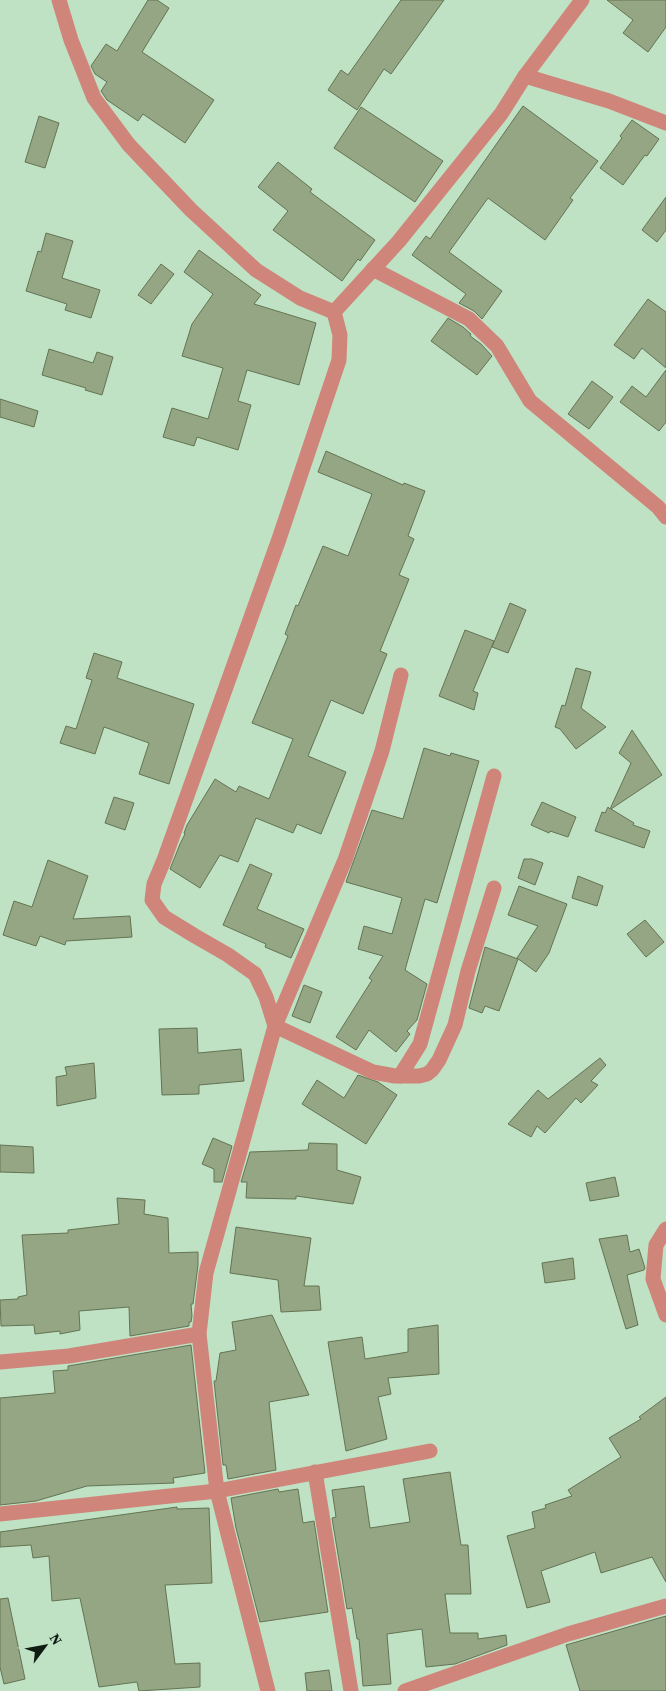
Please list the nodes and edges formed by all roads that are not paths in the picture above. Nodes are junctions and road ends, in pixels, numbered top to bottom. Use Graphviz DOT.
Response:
graph roads {
  1 [pos="59,0"];
  2 [pos="582,0"];
  3 [pos="525,76"];
  4 [pos="666,123"];
  5 [pos="373,269"];
  6 [pos="334,312"];
  7 [pos="666,517"];
  8 [pos="401,675"];
  9 [pos="494,776"];
  10 [pos="494,888"];
  11 [pos="275,1026"];
  12 [pos="400,1076"];
  13 [pos="666,1229"];
  14 [pos="666,1315"];
  15 [pos="199,1334"];
  16 [pos="0,1362"];
  17 [pos="430,1451"];
  18 [pos="315,1472"];
  19 [pos="217,1491"];
  20 [pos="0,1514"];
  21 [pos="666,1606"];
  22 [pos="268,1691"];
  23 [pos="350,1691"];
  24 [pos="406,1691"];
  1 -- 6 [label="street"];
  2 -- 3 [label="street"];
  3 -- 4 [label="street"];
  3 -- 5 [label="street"];
  5 -- 6 [label="street"];
  5 -- 7 [label="street"];
  6 -- 11 [label="street"];
  8 -- 11 [label="street"];
  9 -- 12 [label="street"];
  10 -- 12 [label="street"];
  11 -- 12 [label="street"];
  11 -- 15 [label="street"];
  13 -- 14 [label="street"];
  15 -- 16 [label="street"];
  15 -- 19 [label="street"];
  17 -- 18 [label="street"];
  18 -- 19 [label="street"];
  18 -- 23 [label="street"];
  19 -- 20 [label="street"];
  19 -- 22 [label="street"];
  21 -- 24 [label="street"];
}
